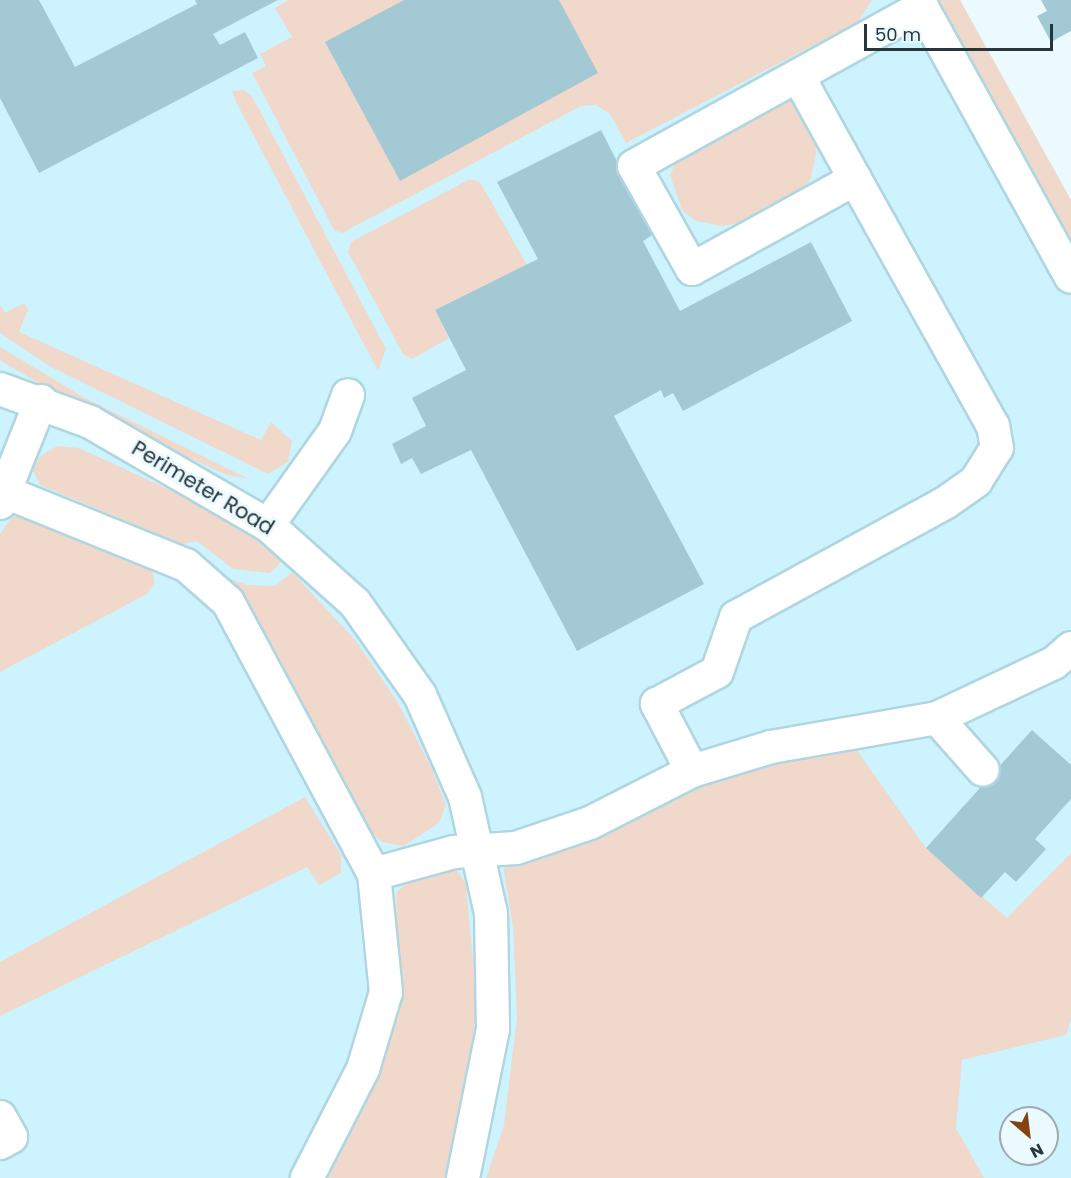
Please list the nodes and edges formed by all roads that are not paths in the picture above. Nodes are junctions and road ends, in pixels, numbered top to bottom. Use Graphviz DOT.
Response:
graph roads {
  1 [pos="920,4"];
  2 [pos="798,76"];
  3 [pos="855,179"];
  4 [pos="1071,277"];
  5 [pos="0,389"];
  6 [pos="348,395"];
  7 [pos="41,401"];
  8 [pos="2,495"];
  9 [pos="268,525"];
  10 [pos="1071,648"];
  11 [pos="937,718"];
  12 [pos="983,770"];
  13 [pos="692,771"];
  14 [pos="481,852"];
  15 [pos="374,874"];
  16 [pos="0,1117"];
  17 [pos="0,1143"];
  18 [pos="308,1178"];
  19 [pos="463,1178"];
  1 -- 2 [label="street"];
  1 -- 4 [label="street"];
  2 -- 3 [label="street"];
  2 -- 3 [label="street"];
  3 -- 13 [label="street"];
  5 -- 7 [label="street, Perimeter Road"];
  6 -- 9 [label="street"];
  7 -- 8 [label="street"];
  7 -- 9 [label="street, Perimeter Road"];
  8 -- 15 [label="street"];
  9 -- 14 [label="street, Perimeter Road"];
  10 -- 11 [label="street"];
  11 -- 12 [label="street"];
  11 -- 13 [label="street"];
  13 -- 14 [label="street"];
  14 -- 15 [label="street"];
  14 -- 19 [label="street, Perimeter Road"];
  15 -- 18 [label="street"];
  16 -- 17 [label="street"];
}
